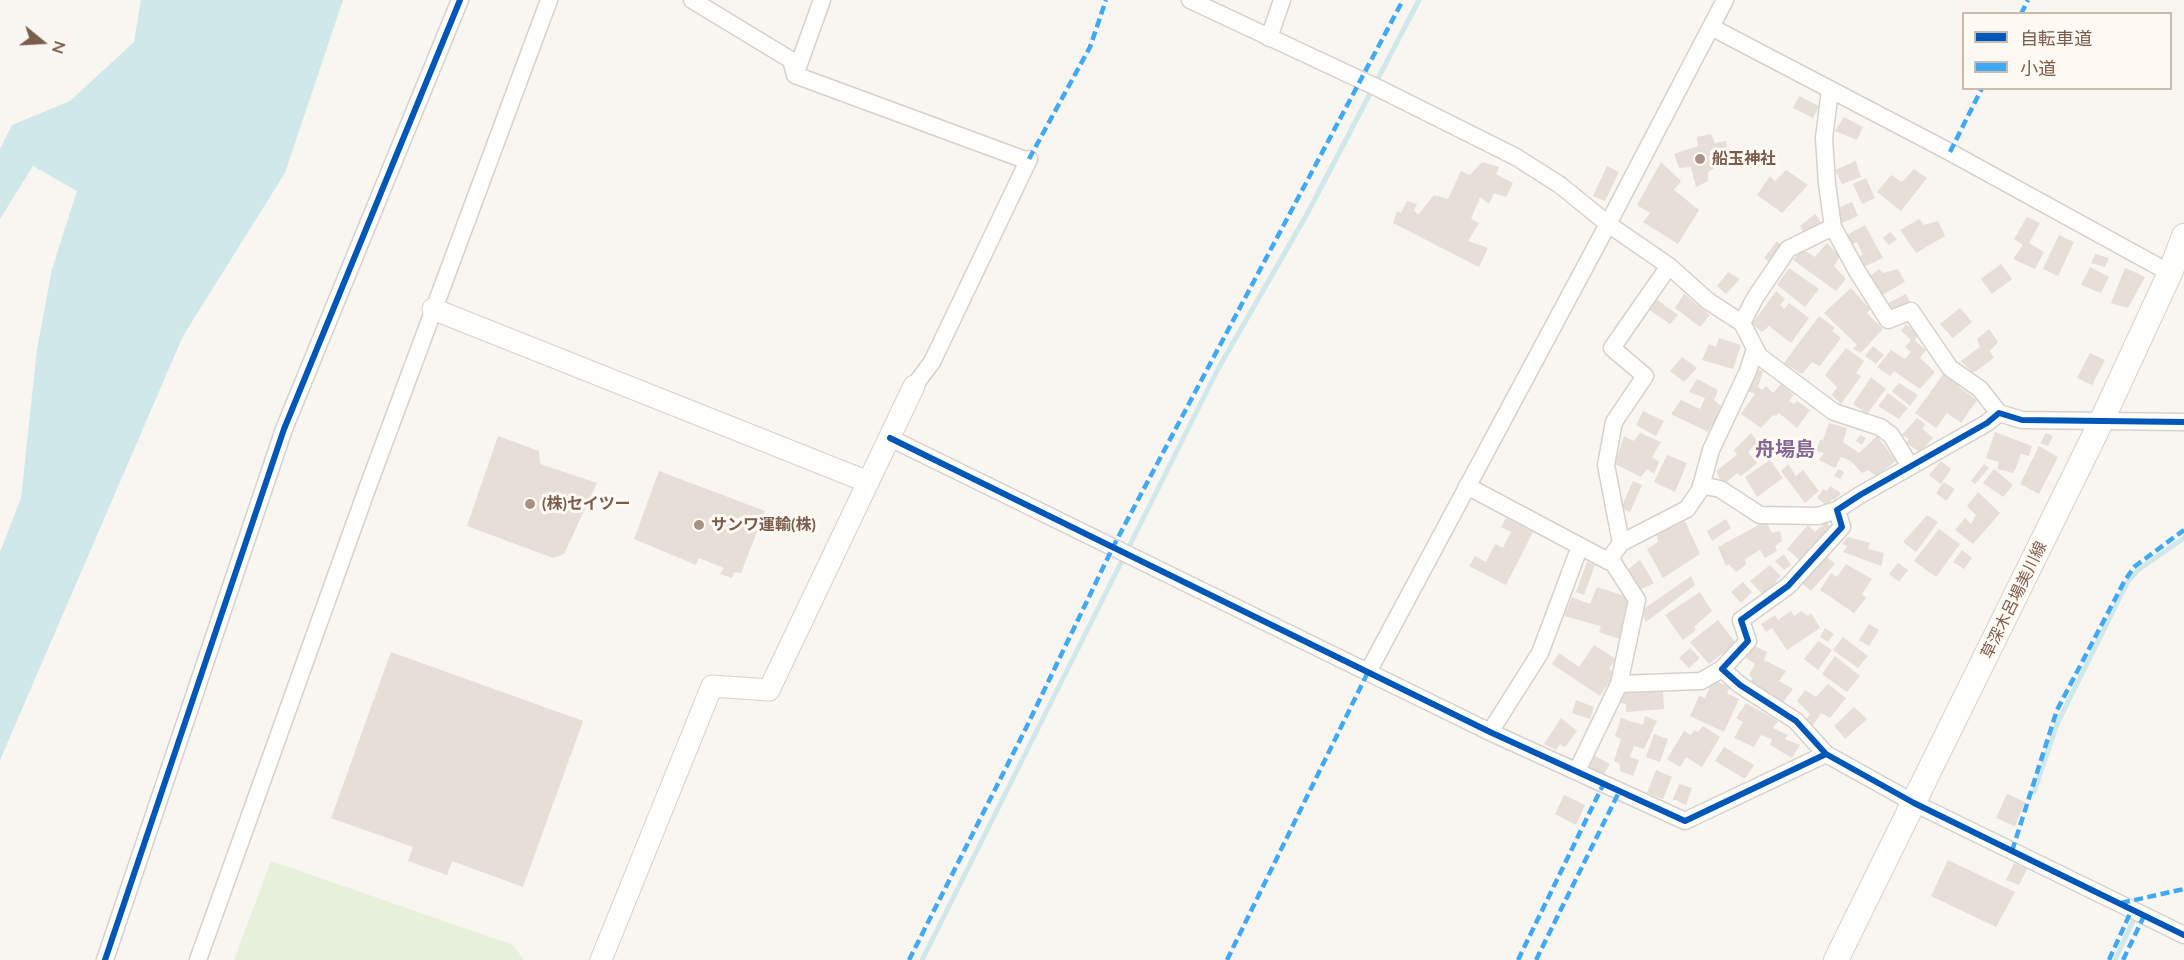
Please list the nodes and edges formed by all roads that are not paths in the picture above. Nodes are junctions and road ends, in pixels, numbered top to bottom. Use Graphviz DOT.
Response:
graph roads {
  1 [pos="460,0"];
  2 [pos="549,0"];
  3 [pos="692,0"];
  4 [pos="822,0"];
  5 [pos="1190,0"];
  6 [pos="1282,0"];
  7 [pos="1725,0"];
  8 [pos="1711,27"];
  9 [pos="1269,38"];
  10 [pos="795,75"];
  11 [pos="1830,90"];
  12 [pos="1608,224"];
  13 [pos="1833,227"];
  14 [pos="2184,236"];
  15 [pos="1669,266"];
  16 [pos="2170,273"];
  17 [pos="433,309"];
  18 [pos="1742,323"];
  19 [pos="1755,349"];
  20 [pos="914,386"];
  21 [pos="1999,413"];
  22 [pos="2102,420"];
  23 [pos="2184,422"];
  24 [pos="890,438"];
  25 [pos="1910,466"];
  26 [pos="868,482"];
  27 [pos="1701,485"];
  28 [pos="1467,486"];
  29 [pos="1837,510"];
  30 [pos="1621,543"];
  31 [pos="1580,546"];
  32 [pos="1610,558"];
  33 [pos="1722,669"];
  34 [pos="1368,672"];
  35 [pos="1619,684"];
  36 [pos="1490,732"];
  37 [pos="1826,754"];
  38 [pos="1577,771"];
  39 [pos="1914,803"];
  40 [pos="2184,935"];
  41 [pos="105,960"];
  42 [pos="198,960"];
  43 [pos="601,960"];
  44 [pos="1836,960"];
  1 -- 41 [label="street"];
  2 -- 17 [label="street"];
  3 -- 10 [label="street"];
  4 -- 10 [label="street"];
  5 -- 9 [label="street"];
  6 -- 9 [label="street"];
  7 -- 8 [label="street"];
  8 -- 11 [label="street"];
  8 -- 12 [label="street"];
  9 -- 12 [label="street"];
  10 -- 20 [label="street"];
  11 -- 13 [label="street"];
  11 -- 16 [label="street"];
  12 -- 15 [label="street"];
  12 -- 28 [label="street"];
  13 -- 18 [label="street"];
  13 -- 21 [label="street"];
  14 -- 16 [label="main road, 草深木呂場美川線"];
  15 -- 18 [label="street"];
  15 -- 30 [label="street"];
  16 -- 22 [label="main road, 草深木呂場美川線"];
  17 -- 26 [label="street"];
  17 -- 42 [label="street"];
  18 -- 19 [label="street"];
  19 -- 25 [label="street"];
  19 -- 27 [label="street"];
  20 -- 24 [label="street"];
  21 -- 22 [label="street"];
  21 -- 25 [label="street"];
  22 -- 23 [label="street"];
  22 -- 39 [label="main road, 草深木呂場美川線"];
  24 -- 26 [label="street"];
  24 -- 34 [label="street"];
  25 -- 29 [label="street"];
  26 -- 43 [label="street"];
  27 -- 29 [label="street"];
  27 -- 30 [label="street"];
  28 -- 31 [label="street"];
  28 -- 34 [label="street"];
  29 -- 33 [label="street"];
  30 -- 32 [label="street"];
  31 -- 32 [label="street"];
  31 -- 36 [label="street"];
  32 -- 35 [label="street"];
  33 -- 35 [label="street"];
  33 -- 37 [label="street"];
  34 -- 36 [label="street"];
  35 -- 38 [label="street"];
  36 -- 38 [label="street"];
  37 -- 38 [label="street"];
  37 -- 39 [label="street"];
  39 -- 40 [label="street"];
  39 -- 44 [label="main road, 草深木呂場美川線"];
}
